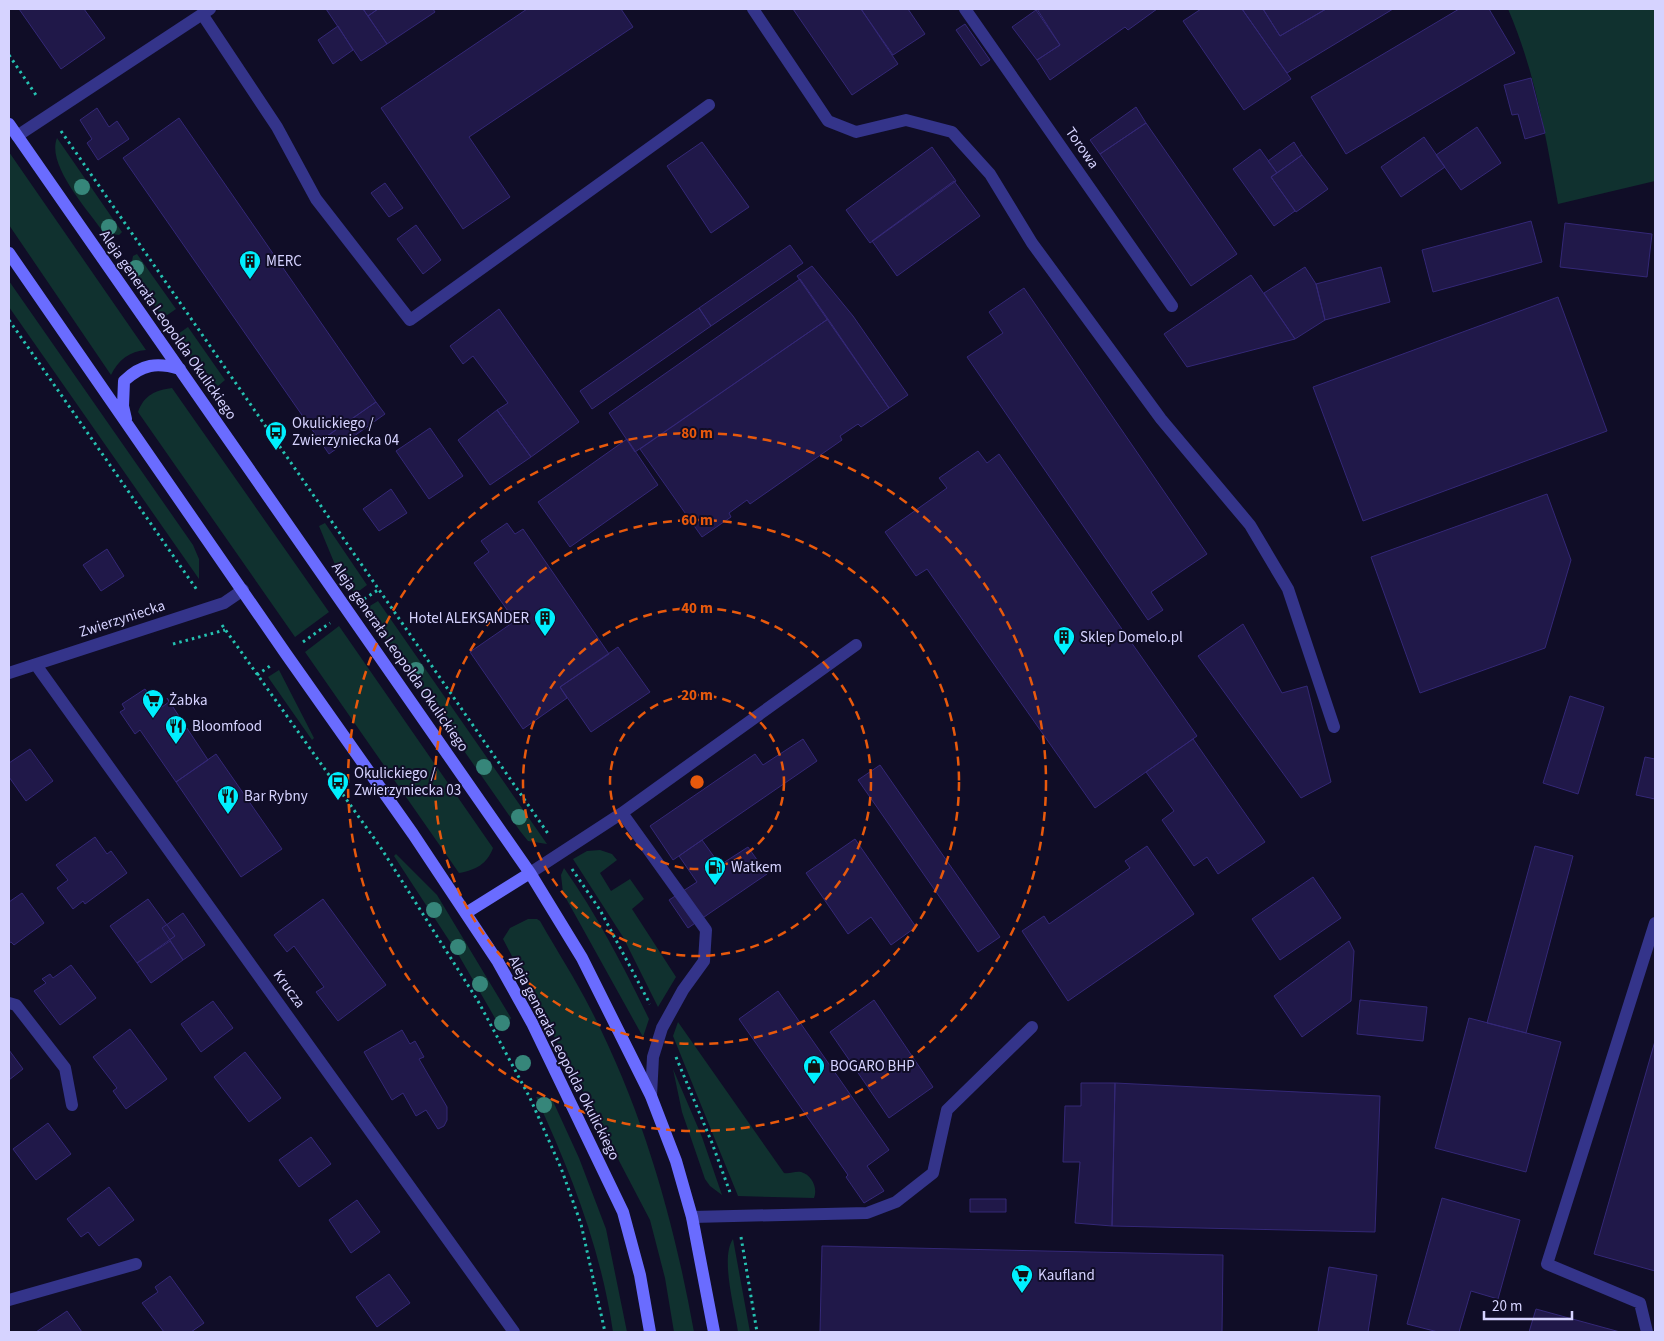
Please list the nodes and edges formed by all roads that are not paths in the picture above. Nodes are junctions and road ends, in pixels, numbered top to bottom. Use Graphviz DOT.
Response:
graph roads {
  1 [pos="753,9"];
  2 [pos="965,9"];
  3 [pos="206,12"];
  4 [pos="710,105"];
  5 [pos="9,124"];
  6 [pos="17,136"];
  7 [pos="9,253"];
  8 [pos="1172,306"];
  9 [pos="180,369"];
  10 [pos="128,425"];
  11 [pos="243,590"];
  12 [pos="856,645"];
  13 [pos="36,665"];
  14 [pos="9,673"];
  15 [pos="1334,727"];
  16 [pos="622,813"];
  17 [pos="530,873"];
  18 [pos="466,913"];
  19 [pos="1655,922"];
  20 [pos="9,1003"];
  21 [pos="1032,1027"];
  22 [pos="651,1096"];
  23 [pos="72,1104"];
  24 [pos="692,1217"];
  25 [pos="136,1264"];
  26 [pos="9,1300"];
  27 [pos="514,1332"];
  28 [pos="650,1332"];
  29 [pos="714,1332"];
  30 [pos="1647,1332"];
  1 -- 15 [label="street"];
  2 -- 8 [label="street, Torowa"];
  3 -- 4 [label="street"];
  3 -- 6 [label="street"];
  5 -- 6 [label="main road, Aleja generała Leopolda Okulickiego"];
  6 -- 9 [label="main road, Aleja generała Leopolda Okulickiego"];
  7 -- 10 [label="main road, Aleja generała Leopolda Okulickiego"];
  9 -- 10 [label="main road"];
  9 -- 17 [label="main road, Aleja generała Leopolda Okulickiego"];
  10 -- 11 [label="main road, Aleja generała Leopolda Okulickiego"];
  11 -- 13 [label="street, Zwierzyniecka"];
  11 -- 18 [label="main road, Aleja generała Leopolda Okulickiego"];
  12 -- 16 [label="street"];
  13 -- 14 [label="street, Zwierzyniecka"];
  13 -- 27 [label="street, Krucza"];
  16 -- 17 [label="street"];
  16 -- 22 [label="street"];
  17 -- 18 [label="main road"];
  17 -- 22 [label="main road, Aleja generała Leopolda Okulickiego"];
  18 -- 28 [label="main road, Aleja generała Leopolda Okulickiego"];
  19 -- 30 [label="street"];
  20 -- 23 [label="street"];
  21 -- 24 [label="street"];
  22 -- 24 [label="main road, Aleja generała Leopolda Okulickiego"];
  24 -- 29 [label="main road, Aleja generała Leopolda Okulickiego"];
  25 -- 26 [label="street"];
}
